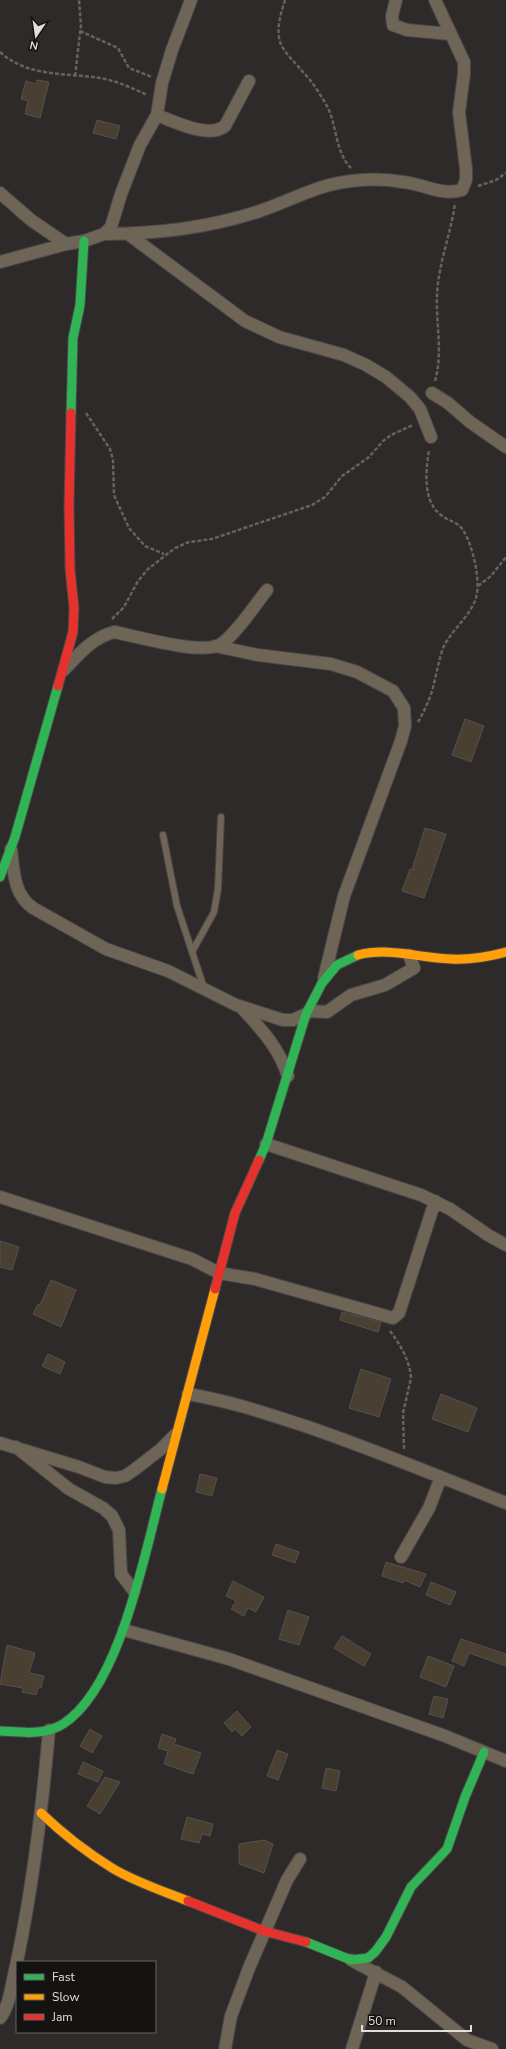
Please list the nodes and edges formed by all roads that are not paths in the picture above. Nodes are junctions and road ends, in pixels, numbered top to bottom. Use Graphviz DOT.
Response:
graph roads {
  1 [pos="191,0"];
  2 [pos="396,0"];
  3 [pos="435,0"];
  4 [pos="450,34"];
  5 [pos="249,81"];
  6 [pos="157,116"];
  7 [pos="0,194"];
  8 [pos="104,234"];
  9 [pos="128,234"];
  10 [pos="84,242"];
  11 [pos="66,244"];
  12 [pos="0,262"];
  13 [pos="432,392"];
  14 [pos="431,437"];
  15 [pos="506,447"];
  16 [pos="267,590"];
  17 [pos="215,646"];
  18 [pos="63,670"];
  19 [pos="221,817"];
  20 [pos="163,835"];
  21 [pos="11,847"];
  22 [pos="0,877"];
  23 [pos="192,952"];
  24 [pos="506,952"];
  25 [pos="409,955"];
  26 [pos="322,984"];
  27 [pos="204,989"];
  28 [pos="240,1006"];
  29 [pos="307,1013"];
  30 [pos="288,1076"];
  31 [pos="266,1144"];
  32 [pos="0,1197"];
  33 [pos="435,1201"];
  34 [pos="506,1245"];
  35 [pos="219,1273"];
  36 [pos="188,1394"];
  37 [pos="175,1435"];
  38 [pos="0,1443"];
  39 [pos="16,1447"];
  40 [pos="441,1477"];
  41 [pos="506,1503"];
  42 [pos="401,1557"];
  43 [pos="134,1592"];
  44 [pos="124,1630"];
  45 [pos="49,1730"];
  46 [pos="0,1731"];
  47 [pos="484,1752"];
  48 [pos="506,1761"];
  49 [pos="41,1813"];
  50 [pos="300,1859"];
  51 [pos="264,1931"];
  52 [pos="351,1960"];
  53 [pos="16,1961"];
  54 [pos="16,1963"];
  55 [pos="376,1972"];
  56 [pos="0,2018"];
  57 [pos="225,2049"];
  58 [pos="352,2049"];
  59 [pos="492,2049"];
  1 -- 6 [label="street"];
  2 -- 4 [label="street"];
  3 -- 4 [label="street"];
  4 -- 9 [label="street"];
  5 -- 6 [label="street"];
  6 -- 8 [label="street"];
  7 -- 11 [label="street"];
  8 -- 9 [label="street"];
  8 -- 10 [label="street"];
  9 -- 14 [label="street"];
  10 -- 11 [label="street"];
  10 -- 18 [label="street"];
  11 -- 12 [label="street"];
  13 -- 15 [label="street"];
  16 -- 17 [label="street"];
  17 -- 18 [label="street"];
  17 -- 26 [label="street"];
  18 -- 21 [label="street"];
  19 -- 23 [label="lane"];
  20 -- 23 [label="lane"];
  21 -- 22 [label="street"];
  21 -- 27 [label="street"];
  23 -- 27 [label="lane"];
  24 -- 25 [label="street"];
  25 -- 26 [label="street"];
  25 -- 29 [label="street"];
  26 -- 29 [label="street"];
  27 -- 28 [label="street"];
  28 -- 29 [label="street"];
  28 -- 30 [label="street"];
  29 -- 30 [label="street"];
  30 -- 31 [label="street"];
  31 -- 33 [label="street"];
  31 -- 35 [label="street"];
  32 -- 35 [label="street"];
  33 -- 34 [label="street"];
  33 -- 35 [label="street"];
  35 -- 36 [label="street"];
  36 -- 37 [label="street"];
  36 -- 40 [label="street"];
  37 -- 39 [label="street"];
  37 -- 43 [label="street"];
  38 -- 39 [label="street"];
  39 -- 43 [label="street"];
  40 -- 41 [label="street"];
  40 -- 42 [label="street"];
  43 -- 44 [label="street"];
  44 -- 45 [label="street"];
  44 -- 47 [label="street"];
  45 -- 46 [label="street"];
  45 -- 49 [label="street"];
  47 -- 48 [label="street"];
  47 -- 52 [label="street"];
  49 -- 51 [label="street"];
  49 -- 53 [label="street"];
  50 -- 51 [label="street"];
  51 -- 52 [label="street"];
  51 -- 57 [label="street"];
  52 -- 55 [label="street"];
  54 -- 56 [label="street"];
  55 -- 58 [label="street"];
  55 -- 59 [label="street"];
}
